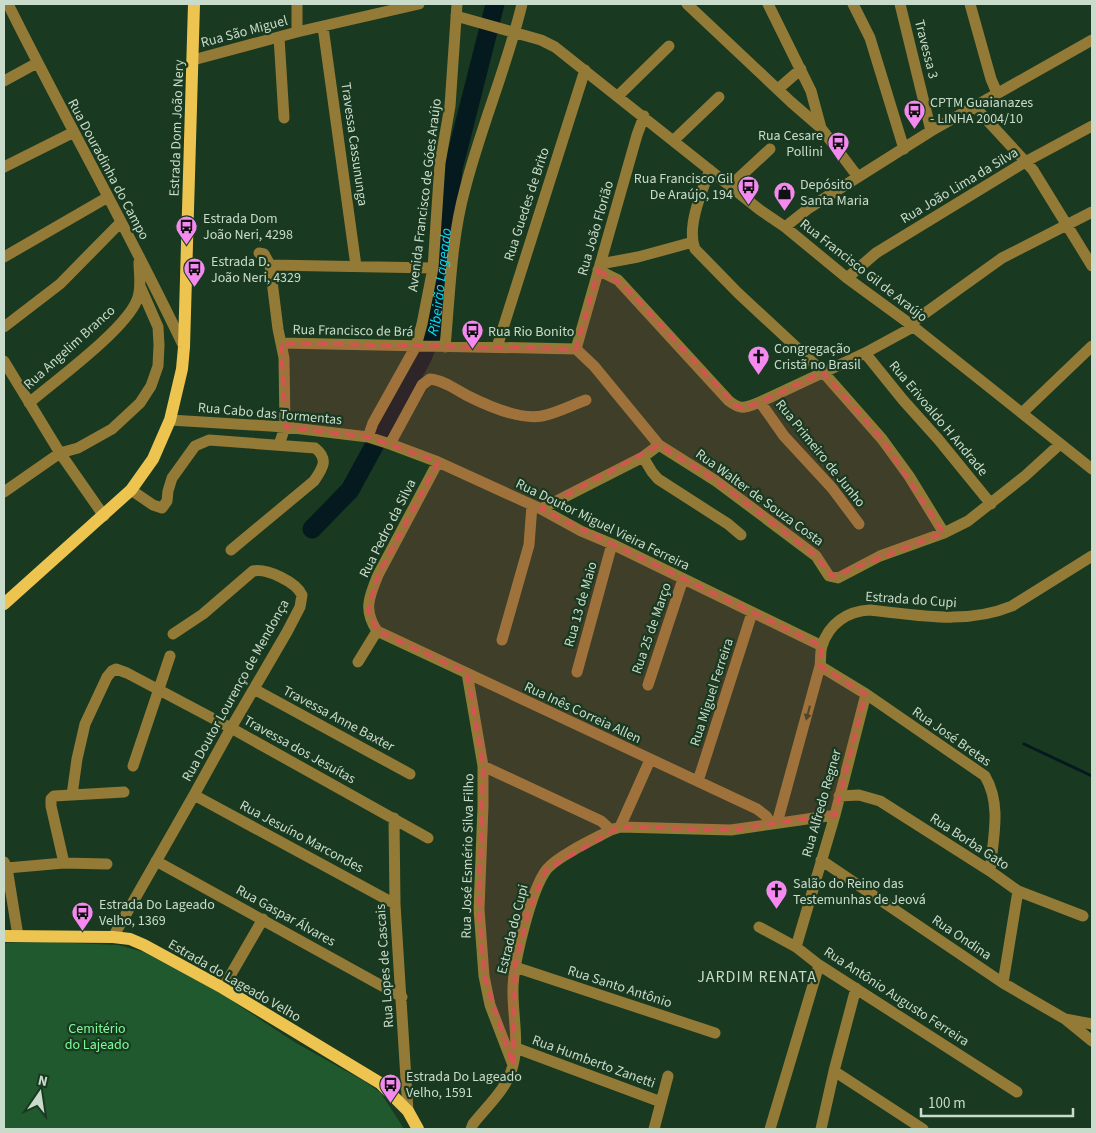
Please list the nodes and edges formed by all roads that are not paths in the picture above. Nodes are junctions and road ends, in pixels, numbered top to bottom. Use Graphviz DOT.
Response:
graph roads {
  1 [pos="8,4"];
  2 [pos="194,4"];
  3 [pos="297,4"];
  4 [pos="419,4"];
  5 [pos="457,4"];
  6 [pos="522,4"];
  7 [pos="687,4"];
  8 [pos="768,4"];
  9 [pos="853,4"];
  10 [pos="900,4"];
  11 [pos="970,4"];
  12 [pos="387,8"];
  13 [pos="456,16"];
  14 [pos="324,27"];
  15 [pos="297,32"];
  16 [pos="515,32"];
  17 [pos="279,37"];
  18 [pos="1092,40"];
  19 [pos="669,46"];
  20 [pos="193,60"];
  21 [pos="37,63"];
  22 [pos="801,69"];
  23 [pos="585,70"];
  24 [pos="4,81"];
  25 [pos="778,89"];
  26 [pos="997,93"];
  27 [pos="618,96"];
  28 [pos="719,97"];
  29 [pos="974,106"];
  30 [pos="644,116"];
  31 [pos="284,118"];
  32 [pos="1092,126"];
  33 [pos="821,128"];
  34 [pos="931,131"];
  35 [pos="74,132"];
  36 [pos="674,140"];
  37 [pos="770,149"];
  38 [pos="904,149"];
  39 [pos="1025,162"];
  40 [pos="4,167"];
  41 [pos="710,170"];
  42 [pos="858,177"];
  43 [pos="730,186"];
  44 [pos="108,196"];
  45 [pos="1092,212"];
  46 [pos="121,222"];
  47 [pos="1067,226"];
  48 [pos="785,227"];
  49 [pos="693,242"];
  50 [pos="259,253"];
  51 [pos="4,257"];
  52 [pos="139,258"];
  53 [pos="270,265"];
  54 [pos="356,266"];
  55 [pos="1092,266"];
  56 [pos="599,267"];
  57 [pos="433,268"];
  58 [pos="847,278"];
  59 [pos="140,286"];
  60 [pos="911,326"];
  61 [pos="4,327"];
  62 [pos="281,343"];
  63 [pos="420,346"];
  64 [pos="1092,346"];
  65 [pos="184,347"];
  66 [pos="443,347"];
  67 [pos="497,347"];
  68 [pos="576,349"];
  69 [pos="865,352"];
  70 [pos="4,361"];
  71 [pos="823,372"];
  72 [pos="586,400"];
  73 [pos="760,402"];
  74 [pos="29,403"];
  75 [pos="1022,412"];
  76 [pos="170,420"];
  77 [pos="285,427"];
  78 [pos="368,437"];
  79 [pos="390,444"];
  80 [pos="1059,444"];
  81 [pos="279,445"];
  82 [pos="662,447"];
  83 [pos="60,453"];
  84 [pos="643,457"];
  85 [pos="438,462"];
  86 [pos="1092,470"];
  87 [pos="131,490"];
  88 [pos="4,492"];
  89 [pos="991,504"];
  90 [pos="536,507"];
  91 [pos="104,516"];
  92 [pos="859,524"];
  93 [pos="944,533"];
  94 [pos="740,535"];
  95 [pos="612,544"];
  96 [pos="231,550"];
  97 [pos="1092,556"];
  98 [pos="683,580"];
  99 [pos="4,604"];
  100 [pos="752,613"];
  101 [pos="377,632"];
  102 [pos="173,634"];
  103 [pos="502,640"];
  104 [pos="822,646"];
  105 [pos="170,656"];
  106 [pos="358,662"];
  107 [pos="820,666"];
  108 [pos="576,672"];
  109 [pos="467,673"];
  110 [pos="648,685"];
  111 [pos="254,689"];
  112 [pos="158,690"];
  113 [pos="866,694"];
  114 [pos="231,728"];
  115 [pos="650,760"];
  116 [pos="133,766"];
  117 [pos="483,766"];
  118 [pos="410,774"];
  119 [pos="698,781"];
  120 [pos="124,792"];
  121 [pos="72,795"];
  122 [pos="194,795"];
  123 [pos="839,796"];
  124 [pos="835,815"];
  125 [pos="394,818"];
  126 [pos="774,824"];
  127 [pos="615,828"];
  128 [pos="428,838"];
  129 [pos="820,860"];
  130 [pos="156,861"];
  131 [pos="64,863"];
  132 [pos="107,864"];
  133 [pos="5,865"];
  134 [pos="990,871"];
  135 [pos="1018,891"];
  136 [pos="395,904"];
  137 [pos="1084,916"];
  138 [pos="263,919"];
  139 [pos="759,927"];
  140 [pos="4,936"];
  141 [pos="18,936"];
  142 [pos="113,936"];
  143 [pos="796,947"];
  144 [pos="819,965"];
  145 [pos="515,968"];
  146 [pos="1003,983"];
  147 [pos="223,988"];
  148 [pos="856,988"];
  149 [pos="402,997"];
  150 [pos="1065,1019"];
  151 [pos="1092,1024"];
  152 [pos="715,1033"];
  153 [pos="1092,1041"];
  154 [pos="516,1048"];
  155 [pos="513,1066"];
  156 [pos="834,1072"];
  157 [pos="668,1076"];
  158 [pos="1017,1092"];
  159 [pos="661,1102"];
  160 [pos="408,1112"];
  161 [pos="418,1129"];
  162 [pos="471,1129"];
  163 [pos="654,1129"];
  164 [pos="770,1129"];
  165 [pos="821,1129"];
  166 [pos="923,1129"];
  1 -- 21 [label="street, Rua Douradinha do Campo"];
  2 -- 20 [label="main road, Estrada Dom João Nery"];
  3 -- 15 [label="street"];
  4 -- 12 [label="street, Rua São Miguel"];
  5 -- 13 [label="street, Avenida Francisco de Góes Araújo"];
  6 -- 16 [label="street"];
  7 -- 25 [label="street"];
  8 -- 22 [label="street"];
  9 -- 38 [label="street"];
  10 -- 34 [label="street, Travessa 3"];
  11 -- 26 [label="street"];
  12 -- 14 [label="street, Rua São Miguel"];
  13 -- 16 [label="street, Rua Francisco Gil de Araújo"];
  13 -- 57 [label="street, Avenida Francisco de Góes Araújo"];
  14 -- 15 [label="street, Rua São Miguel"];
  14 -- 54 [label="street, Travessa Cassununga"];
  15 -- 17 [label="street, Rua São Miguel"];
  16 -- 23 [label="street, Rua Francisco Gil de Araújo"];
  16 -- 66 [label="street"];
  17 -- 20 [label="street, Rua São Miguel"];
  17 -- 31 [label="street"];
  18 -- 26 [label="street"];
  19 -- 27 [label="street"];
  20 -- 65 [label="main road, Estrada Dom João Nery"];
  21 -- 24 [label="street"];
  21 -- 35 [label="street, Rua Douradinha do Campo"];
  22 -- 25 [label="street"];
  22 -- 33 [label="street"];
  23 -- 27 [label="street, Rua Francisco Gil de Araújo"];
  23 -- 67 [label="street, Rua Guedes de Brito"];
  25 -- 33 [label="street"];
  26 -- 29 [label="street"];
  27 -- 30 [label="street, Rua Francisco Gil de Araújo"];
  28 -- 36 [label="street"];
  29 -- 34 [label="street"];
  29 -- 39 [label="street"];
  30 -- 36 [label="street, Rua Francisco Gil de Araújo"];
  30 -- 56 [label="street, Rua João Florião"];
  32 -- 39 [label="street, Rua João Lima da Silva"];
  33 -- 42 [label="street"];
  34 -- 38 [label="street"];
  35 -- 40 [label="street"];
  35 -- 44 [label="street, Rua Douradinha do Campo"];
  36 -- 41 [label="street, Rua Francisco Gil de Araújo"];
  37 -- 43 [label="street"];
  38 -- 42 [label="street"];
  39 -- 47 [label="street"];
  39 -- 58 [label="street, Rua João Lima da Silva"];
  41 -- 43 [label="street, Rua Francisco Gil de Araújo"];
  41 -- 49 [label="street"];
  42 -- 48 [label="street"];
  43 -- 48 [label="street, Rua Francisco Gil de Araújo"];
  44 -- 46 [label="street, Rua Douradinha do Campo"];
  44 -- 51 [label="street"];
  45 -- 47 [label="street"];
  46 -- 52 [label="street, Rua Douradinha do Campo"];
  46 -- 61 [label="street"];
  47 -- 55 [label="street"];
  47 -- 60 [label="street"];
  48 -- 58 [label="street, Rua Francisco Gil de Araújo"];
  49 -- 56 [label="street"];
  49 -- 71 [label="street"];
  50 -- 53 [label="street"];
  52 -- 59 [label="street, Rua Angelim Branco"];
  52 -- 65 [label="street, Rua Douradinha do Campo"];
  53 -- 54 [label="street"];
  53 -- 62 [label="street"];
  54 -- 57 [label="street"];
  56 -- 68 [label="street, Rua João Florião"];
  56 -- 73 [label="street"];
  57 -- 63 [label="street, Avenida Francisco de Góes Araújo"];
  58 -- 60 [label="street, Rua Francisco Gil de Araújo"];
  59 -- 74 [label="street, Rua Angelim Branco"];
  59 -- 83 [label="street"];
  60 -- 69 [label="street"];
  60 -- 75 [label="street, Rua Francisco Gil de Araújo"];
  62 -- 63 [label="street, Rua Francisco de Brá"];
  62 -- 77 [label="street"];
  63 -- 66 [label="street, Rua Francisco de Brá"];
  63 -- 78 [label="street, Avenida Francisco de Góes Araújo"];
  64 -- 75 [label="street"];
  65 -- 76 [label="main road, Estrada Dom João Nery"];
  66 -- 67 [label="street, Rua Francisco de Brá"];
  67 -- 68 [label="street, Rua Francisco de Brá"];
  68 -- 82 [label="street"];
  69 -- 71 [label="street"];
  69 -- 89 [label="street, Rua Erivoaldo H Andrade"];
  70 -- 74 [label="street"];
  71 -- 73 [label="street"];
  71 -- 93 [label="street"];
  72 -- 79 [label="street"];
  73 -- 92 [label="street, Rua Primeiro de Junho"];
  74 -- 83 [label="street"];
  75 -- 80 [label="street, Rua Francisco Gil de Araújo"];
  76 -- 77 [label="street, Rua Cabo das Tormentas"];
  76 -- 87 [label="main road, Estrada Dom João Nery"];
  77 -- 78 [label="street, Rua Cabo das Tormentas"];
  77 -- 81 [label="street"];
  78 -- 79 [label="street, Rua Doutor Miguel Vieira Ferreira"];
  79 -- 85 [label="street, Rua Doutor Miguel Vieira Ferreira"];
  80 -- 86 [label="street, Rua Francisco Gil de Araújo"];
  80 -- 89 [label="street, Rua Walter de Souza Costa"];
  81 -- 87 [label="street"];
  81 -- 96 [label="street"];
  82 -- 84 [label="street"];
  82 -- 93 [label="street, Rua Walter de Souza Costa"];
  83 -- 88 [label="street"];
  83 -- 91 [label="street"];
  84 -- 90 [label="street"];
  84 -- 94 [label="street"];
  85 -- 90 [label="street, Rua Doutor Miguel Vieira Ferreira"];
  85 -- 101 [label="street, Rua Pedro da Silva"];
  87 -- 91 [label="main road, Estrada Dom João Nery"];
  89 -- 93 [label="street, Rua Walter de Souza Costa"];
  90 -- 95 [label="street, Rua Doutor Miguel Vieira Ferreira"];
  90 -- 103 [label="street"];
  91 -- 99 [label="main road, Estrada Dom João Nery"];
  95 -- 98 [label="street, Rua Doutor Miguel Vieira Ferreira"];
  95 -- 108 [label="street, Rua 13 de Maio"];
  97 -- 104 [label="street, Estrada do Cupi"];
  98 -- 100 [label="street, Rua Doutor Miguel Vieira Ferreira"];
  98 -- 110 [label="street, Rua 25 de Março"];
  100 -- 104 [label="street, Rua Doutor Miguel Vieira Ferreira"];
  100 -- 119 [label="street, Rua Miguel Ferreira"];
  101 -- 106 [label="street"];
  101 -- 109 [label="street, Rua Inês Correia Allen"];
  102 -- 111 [label="street, Rua Doutor Lourenço de Mendonça"];
  104 -- 107 [label="street, Estrada do Cupi"];
  105 -- 112 [label="street"];
  107 -- 113 [label="street, Rua José Bretas"];
  107 -- 126 [label="street, Estrada do Cupi, one-way"];
  109 -- 115 [label="street, Rua Inês Correia Allen"];
  109 -- 117 [label="street, Rua José Esmério Silva Filho"];
  111 -- 114 [label="street, Rua Doutor Lourenço de Mendonça"];
  111 -- 118 [label="street, Travessa Anne Baxter"];
  112 -- 114 [label="street, Travessa dos Jesuítas"];
  112 -- 116 [label="street"];
  112 -- 121 [label="street, Travessa dos Jesuítas"];
  113 -- 123 [label="street, Rua Alfredo Regner"];
  113 -- 134 [label="street, Rua José Bretas"];
  114 -- 122 [label="street, Rua Doutor Lourenço de Mendonça"];
  114 -- 125 [label="street, Travessa dos Jesuítas"];
  115 -- 119 [label="street, Rua Inês Correia Allen"];
  115 -- 127 [label="street"];
  117 -- 127 [label="street"];
  117 -- 155 [label="street, Rua José Esmério Silva Filho"];
  119 -- 126 [label="street, Rua Inês Correia Allen"];
  120 -- 121 [label="street"];
  121 -- 131 [label="street"];
  122 -- 130 [label="street, Rua Doutor Lourenço de Mendonça"];
  122 -- 136 [label="street, Rua Jesuíno Marcondes"];
  123 -- 124 [label="street, Rua Alfredo Regner"];
  123 -- 134 [label="street, Rua Borba Gato"];
  124 -- 126 [label="street"];
  124 -- 129 [label="street, Rua Alfredo Regner"];
  125 -- 128 [label="street, Travessa dos Jesuítas"];
  125 -- 136 [label="street, Rua Lopes de Cascais"];
  126 -- 127 [label="street"];
  127 -- 145 [label="street, Estrada do Cupi"];
  129 -- 143 [label="street, Rua Alfredo Regner"];
  129 -- 146 [label="street, Rua Ondina"];
  130 -- 138 [label="street, Rua Gaspar Álvares"];
  130 -- 142 [label="street, Rua Doutor Lourenço de Mendonça"];
  131 -- 132 [label="street"];
  131 -- 133 [label="street"];
  133 -- 141 [label="street"];
  134 -- 135 [label="street, Rua Borba Gato"];
  135 -- 137 [label="street, Rua Borba Gato"];
  135 -- 146 [label="street"];
  136 -- 149 [label="street, Rua Lopes de Cascais"];
  138 -- 147 [label="street"];
  138 -- 149 [label="street, Rua Gaspar Álvares"];
  139 -- 143 [label="street, Rua Antônio Augusto Ferreira"];
  140 -- 141 [label="main road, Estrada do Lageado Velho"];
  141 -- 142 [label="main road, Estrada do Lageado Velho"];
  142 -- 147 [label="main road, Estrada do Lageado Velho"];
  143 -- 144 [label="street, Rua Antônio Augusto Ferreira"];
  144 -- 148 [label="street, Rua Antônio Augusto Ferreira"];
  144 -- 164 [label="street"];
  145 -- 152 [label="street, Rua Santo Antônio"];
  145 -- 154 [label="street, Estrada do Cupi"];
  146 -- 150 [label="street, Rua Ondina"];
  147 -- 160 [label="main road, Estrada do Lageado Velho"];
  148 -- 156 [label="street"];
  148 -- 158 [label="street, Rua Antônio Augusto Ferreira"];
  149 -- 160 [label="street, Rua Lopes de Cascais"];
  150 -- 151 [label="street, Rua Ondina"];
  150 -- 153 [label="street, Rua Ondina"];
  154 -- 155 [label="street, Estrada do Cupi"];
  154 -- 159 [label="street, Rua Humberto Zanetti"];
  155 -- 162 [label="street, Estrada do Cupi"];
  156 -- 165 [label="street"];
  156 -- 166 [label="street"];
  157 -- 159 [label="street"];
  159 -- 163 [label="street"];
  160 -- 161 [label="main road, Estrada do Lageado Velho"];
}
